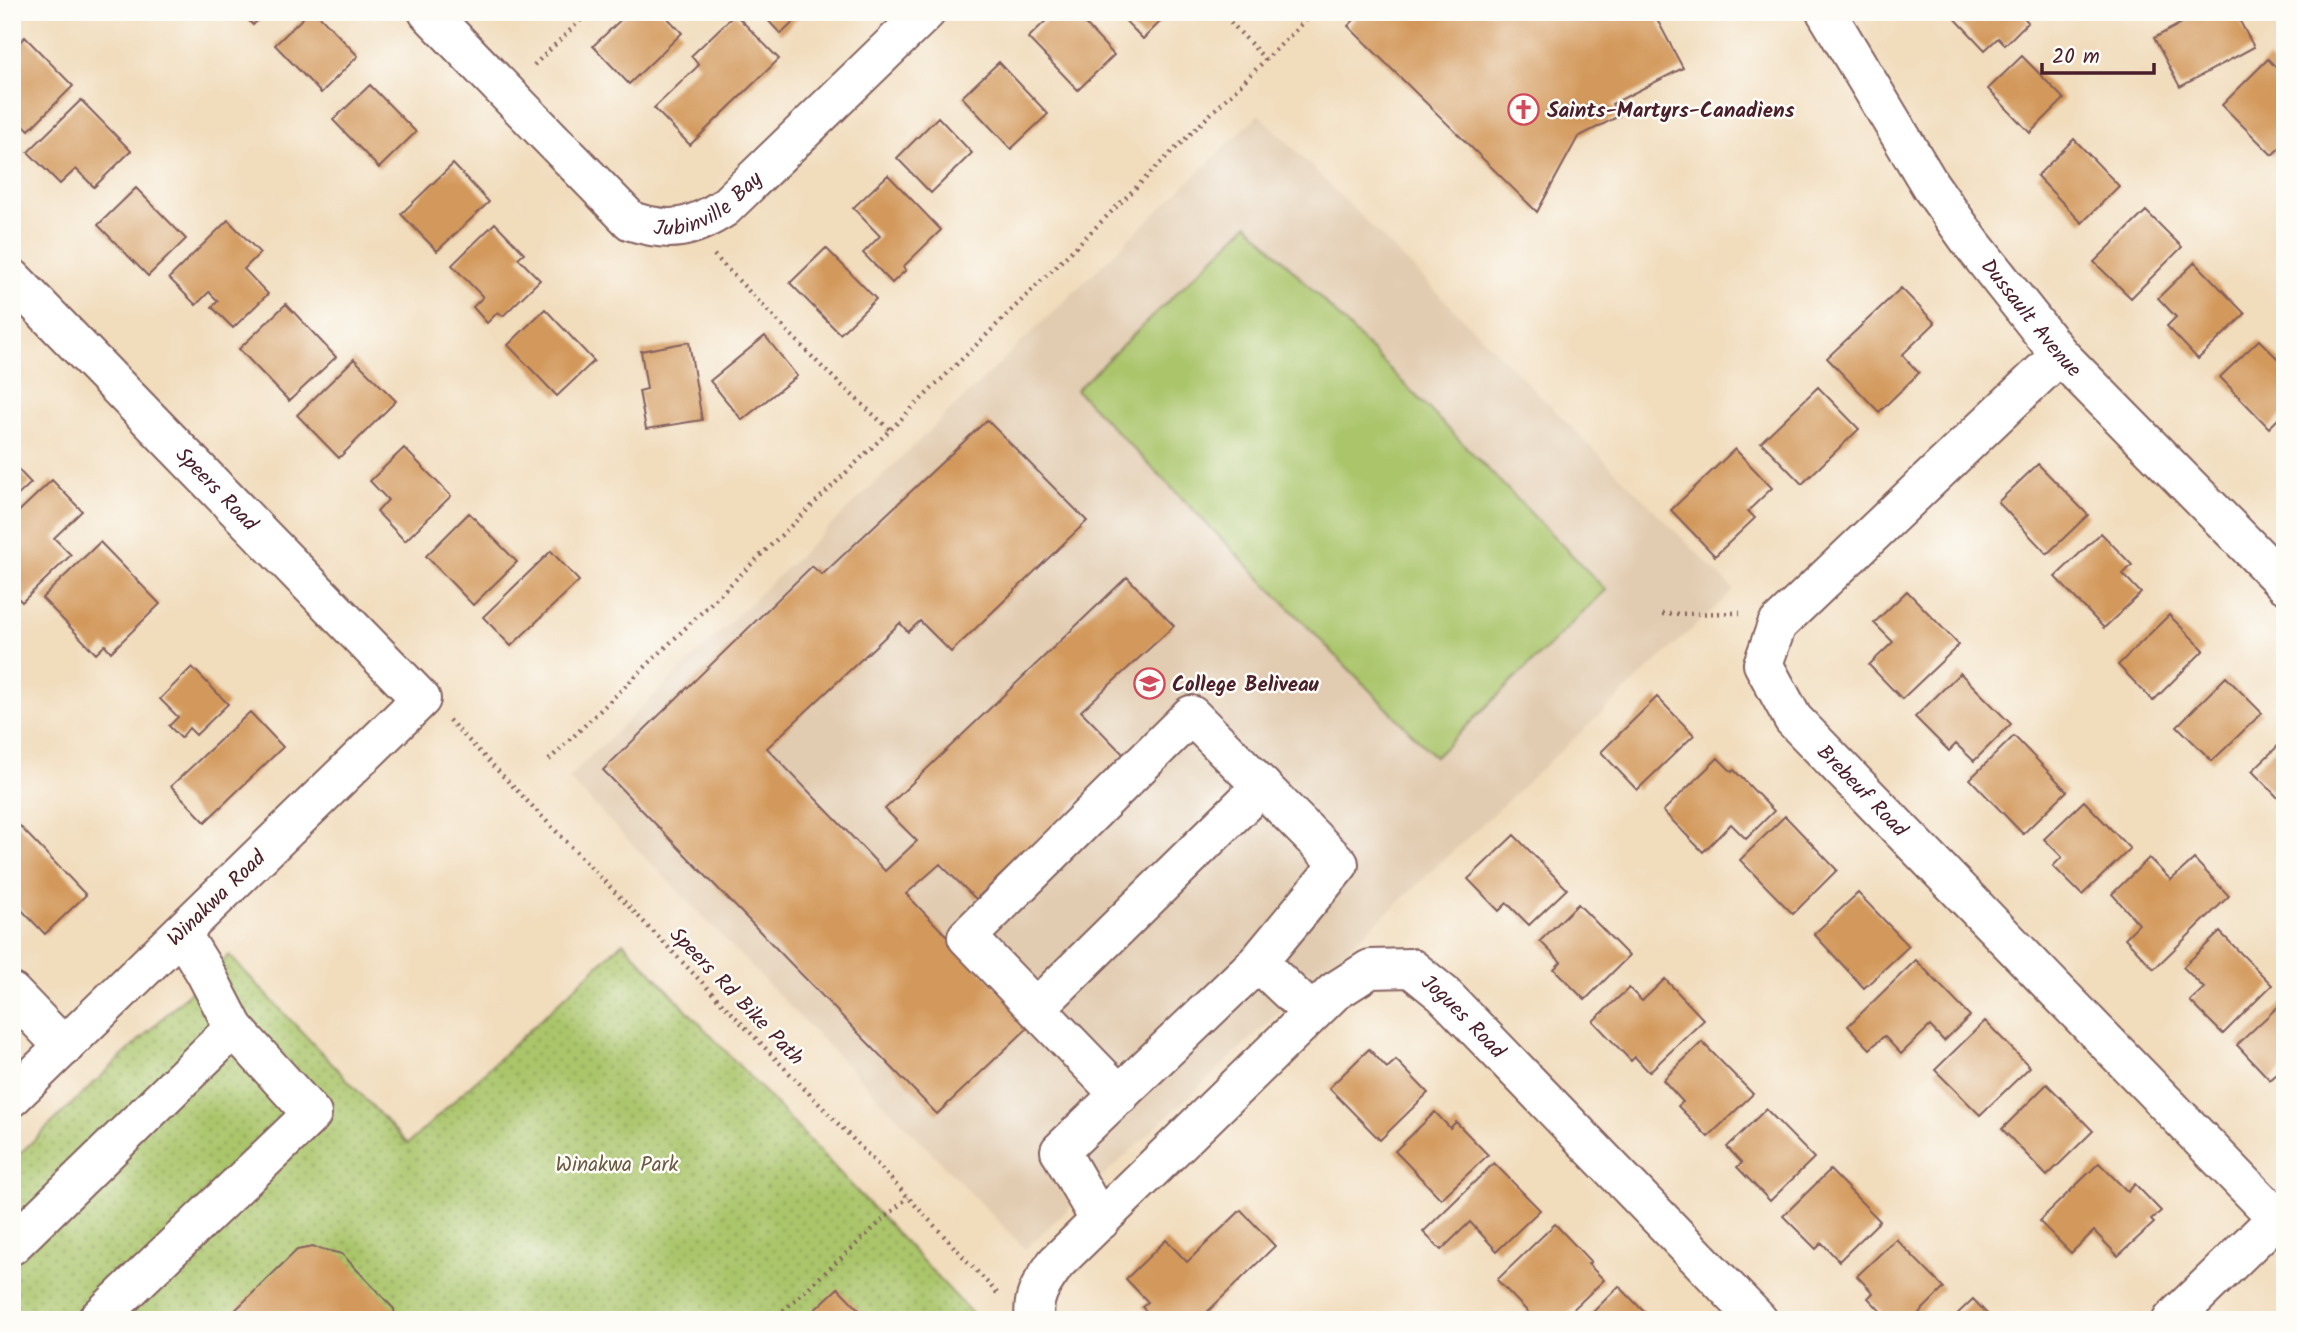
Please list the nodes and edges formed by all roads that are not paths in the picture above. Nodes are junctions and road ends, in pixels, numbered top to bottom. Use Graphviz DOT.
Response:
graph roads {
  1 [pos="428,12"];
  2 [pos="926,12"];
  3 [pos="1826,12"];
  4 [pos="12,278"];
  5 [pos="2060,355"];
  6 [pos="2285,584"];
  7 [pos="421,699"];
  8 [pos="1262,786"];
  9 [pos="181,933"];
  10 [pos="1258,962"];
  11 [pos="12,993"];
  12 [pos="1036,1008"];
  13 [pos="1312,1013"];
  14 [pos="234,1028"];
  15 [pos="64,1047"];
  16 [pos="1120,1095"];
  17 [pos="12,1097"];
  18 [pos="2282,1218"];
  19 [pos="1100,1221"];
  20 [pos="12,1245"];
  21 [pos="1034,1313"];
  22 [pos="97,1320"];
  23 [pos="1758,1320"];
  24 [pos="2172,1320"];
  1 -- 2 [label="street, Jubinville Bay"];
  3 -- 5 [label="street, Dussault Avenue"];
  4 -- 7 [label="street, Speers Road"];
  5 -- 6 [label="street, Dussault Avenue"];
  5 -- 18 [label="street, Brebeuf Road"];
  7 -- 9 [label="street, Winakwa Road"];
  8 -- 10 [label="street"];
  8 -- 12 [label="street"];
  8 -- 12 [label="street"];
  9 -- 14 [label="street"];
  9 -- 15 [label="street, Winakwa Road"];
  10 -- 13 [label="street"];
  10 -- 16 [label="street"];
  11 -- 15 [label="street"];
  12 -- 16 [label="street"];
  13 -- 19 [label="street, Jogues Road"];
  13 -- 23 [label="street, Jogues Road"];
  14 -- 20 [label="street"];
  14 -- 22 [label="street"];
  15 -- 17 [label="street, Winakwa Road"];
  16 -- 19 [label="street"];
  18 -- 24 [label="street"];
  19 -- 21 [label="street, Jogues Road"];
}
